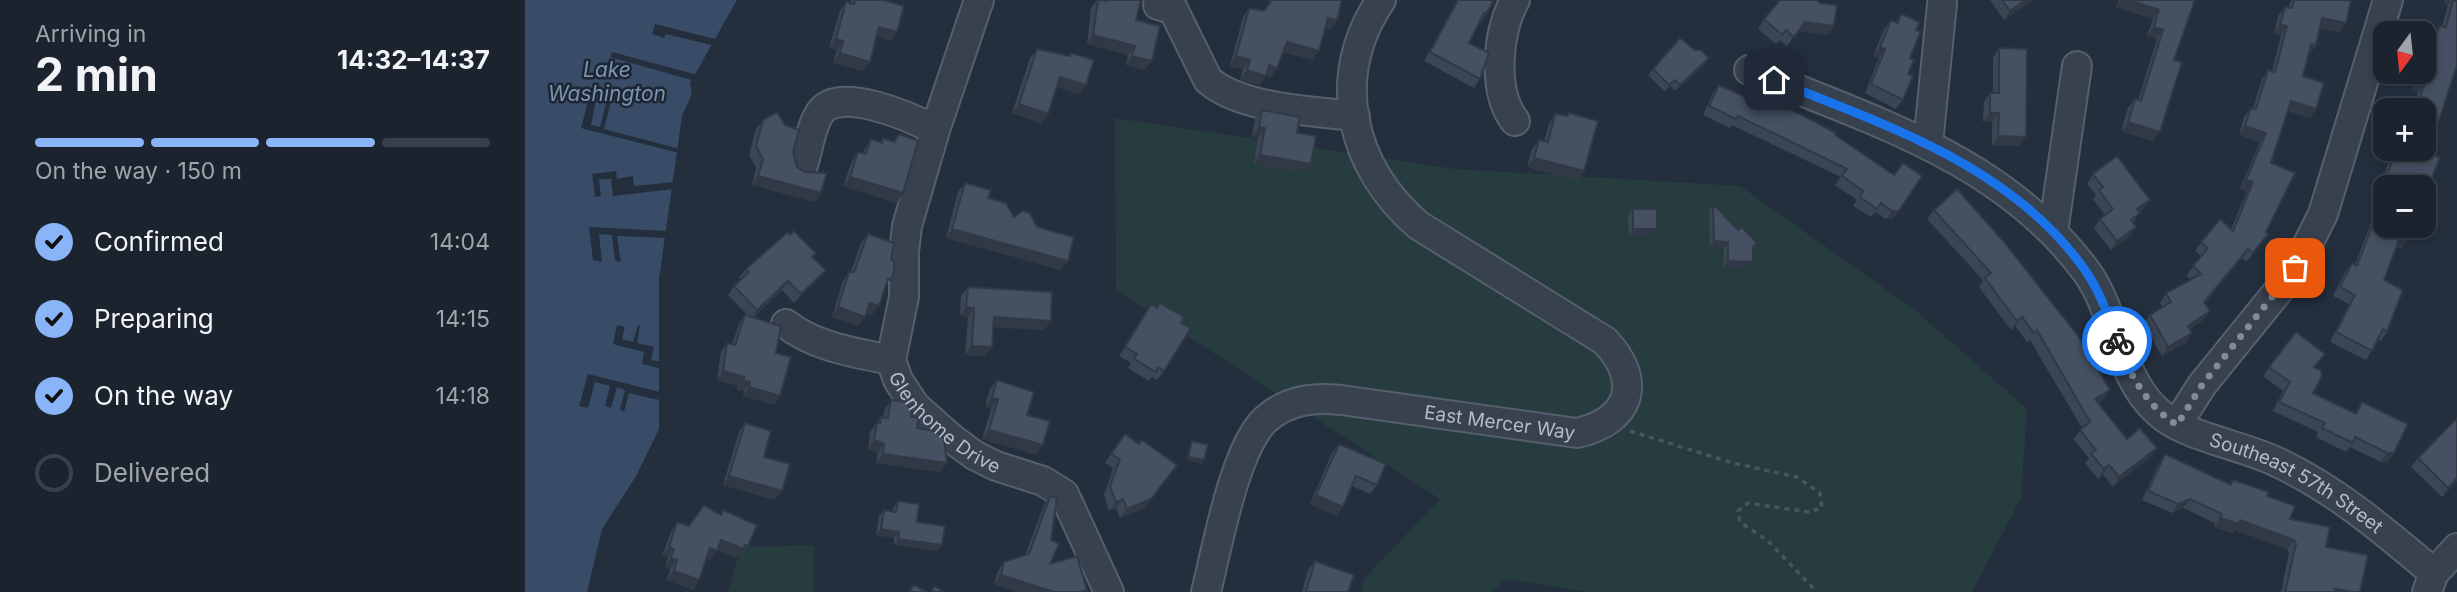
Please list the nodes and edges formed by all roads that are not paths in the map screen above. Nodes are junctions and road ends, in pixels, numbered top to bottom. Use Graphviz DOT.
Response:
graph roads {
  1 [pos="979,0"];
  2 [pos="1381,0"];
  3 [pos="1515,0"];
  4 [pos="2388,0"];
  5 [pos="1942,4"];
  6 [pos="1158,5"];
  7 [pos="2077,66"];
  8 [pos="1749,70"];
  9 [pos="1355,117"];
  10 [pos="1515,121"];
  11 [pos="935,130"];
  12 [pos="1928,144"];
  13 [pos="803,165"];
  14 [pos="2053,232"];
  15 [pos="786,324"];
  16 [pos="891,360"];
  17 [pos="2177,425"];
  18 [pos="2457,548"];
  19 [pos="2431,583"];
  20 [pos="1109,592"];
  21 [pos="1206,592"];
  1 -- 11 [label="street, Glenhome Drive"];
  2 -- 9 [label="street"];
  3 -- 10 [label="street"];
  4 -- 17 [label="street"];
  5 -- 12 [label="street"];
  6 -- 9 [label="street"];
  7 -- 14 [label="street"];
  8 -- 12 [label="street, Southeast 57th Street"];
  9 -- 21 [label="street, East Mercer Way"];
  11 -- 13 [label="street"];
  11 -- 16 [label="street, Glenhome Drive"];
  12 -- 14 [label="street, Southeast 57th Street"];
  14 -- 17 [label="street, Southeast 57th Street"];
  15 -- 16 [label="street"];
  16 -- 20 [label="street, Glenhome Drive"];
  17 -- 19 [label="street, Southeast 57th Street"];
  18 -- 19 [label="street"];
}
